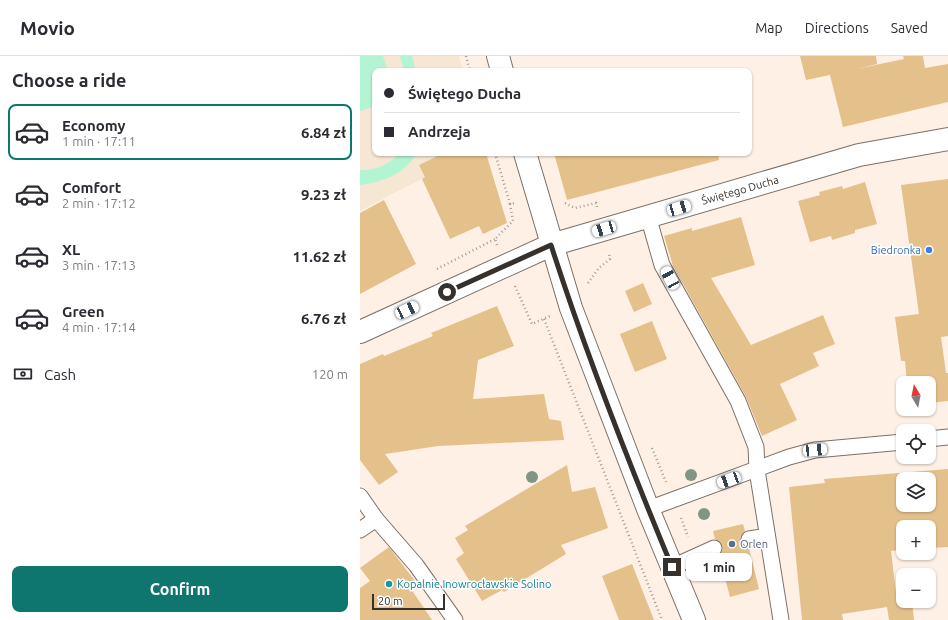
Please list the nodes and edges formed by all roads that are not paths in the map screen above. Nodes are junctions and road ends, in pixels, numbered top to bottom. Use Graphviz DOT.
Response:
graph roads {
  1 [pos="498,56"];
  2 [pos="501,68"];
  3 [pos="948,140"];
  4 [pos="526,156"];
  5 [pos="648,216"];
  6 [pos="551,245"];
  7 [pos="360,332"];
  8 [pos="948,437"];
  9 [pos="936,438"];
  10 [pos="896,443"];
  11 [pos="757,470"];
  12 [pos="360,496"];
  13 [pos="648,509"];
  14 [pos="376,519"];
  15 [pos="360,530"];
  16 [pos="767,536"];
  17 [pos="749,539"];
  18 [pos="714,548"];
  19 [pos="672,567"];
  20 [pos="455,620"];
  21 [pos="694,620"];
  22 [pos="781,620"];
  1 -- 2 [label="street"];
  3 -- 5 [label="street, Świętego Ducha"];
  4 -- 6 [label="street"];
  5 -- 6 [label="street, Świętego Ducha"];
  5 -- 11 [label="lane"];
  6 -- 7 [label="street, Świętego Ducha"];
  6 -- 13 [label="street"];
  8 -- 9 [label="lane"];
  10 -- 11 [label="lane"];
  11 -- 13 [label="lane"];
  11 -- 16 [label="lane"];
  12 -- 14 [label="lane"];
  13 -- 19 [label="street"];
  14 -- 15 [label="lane"];
  14 -- 20 [label="lane"];
  16 -- 17 [label="lane"];
  16 -- 22 [label="lane"];
  18 -- 19 [label="lane"];
  19 -- 21 [label="street"];
}
